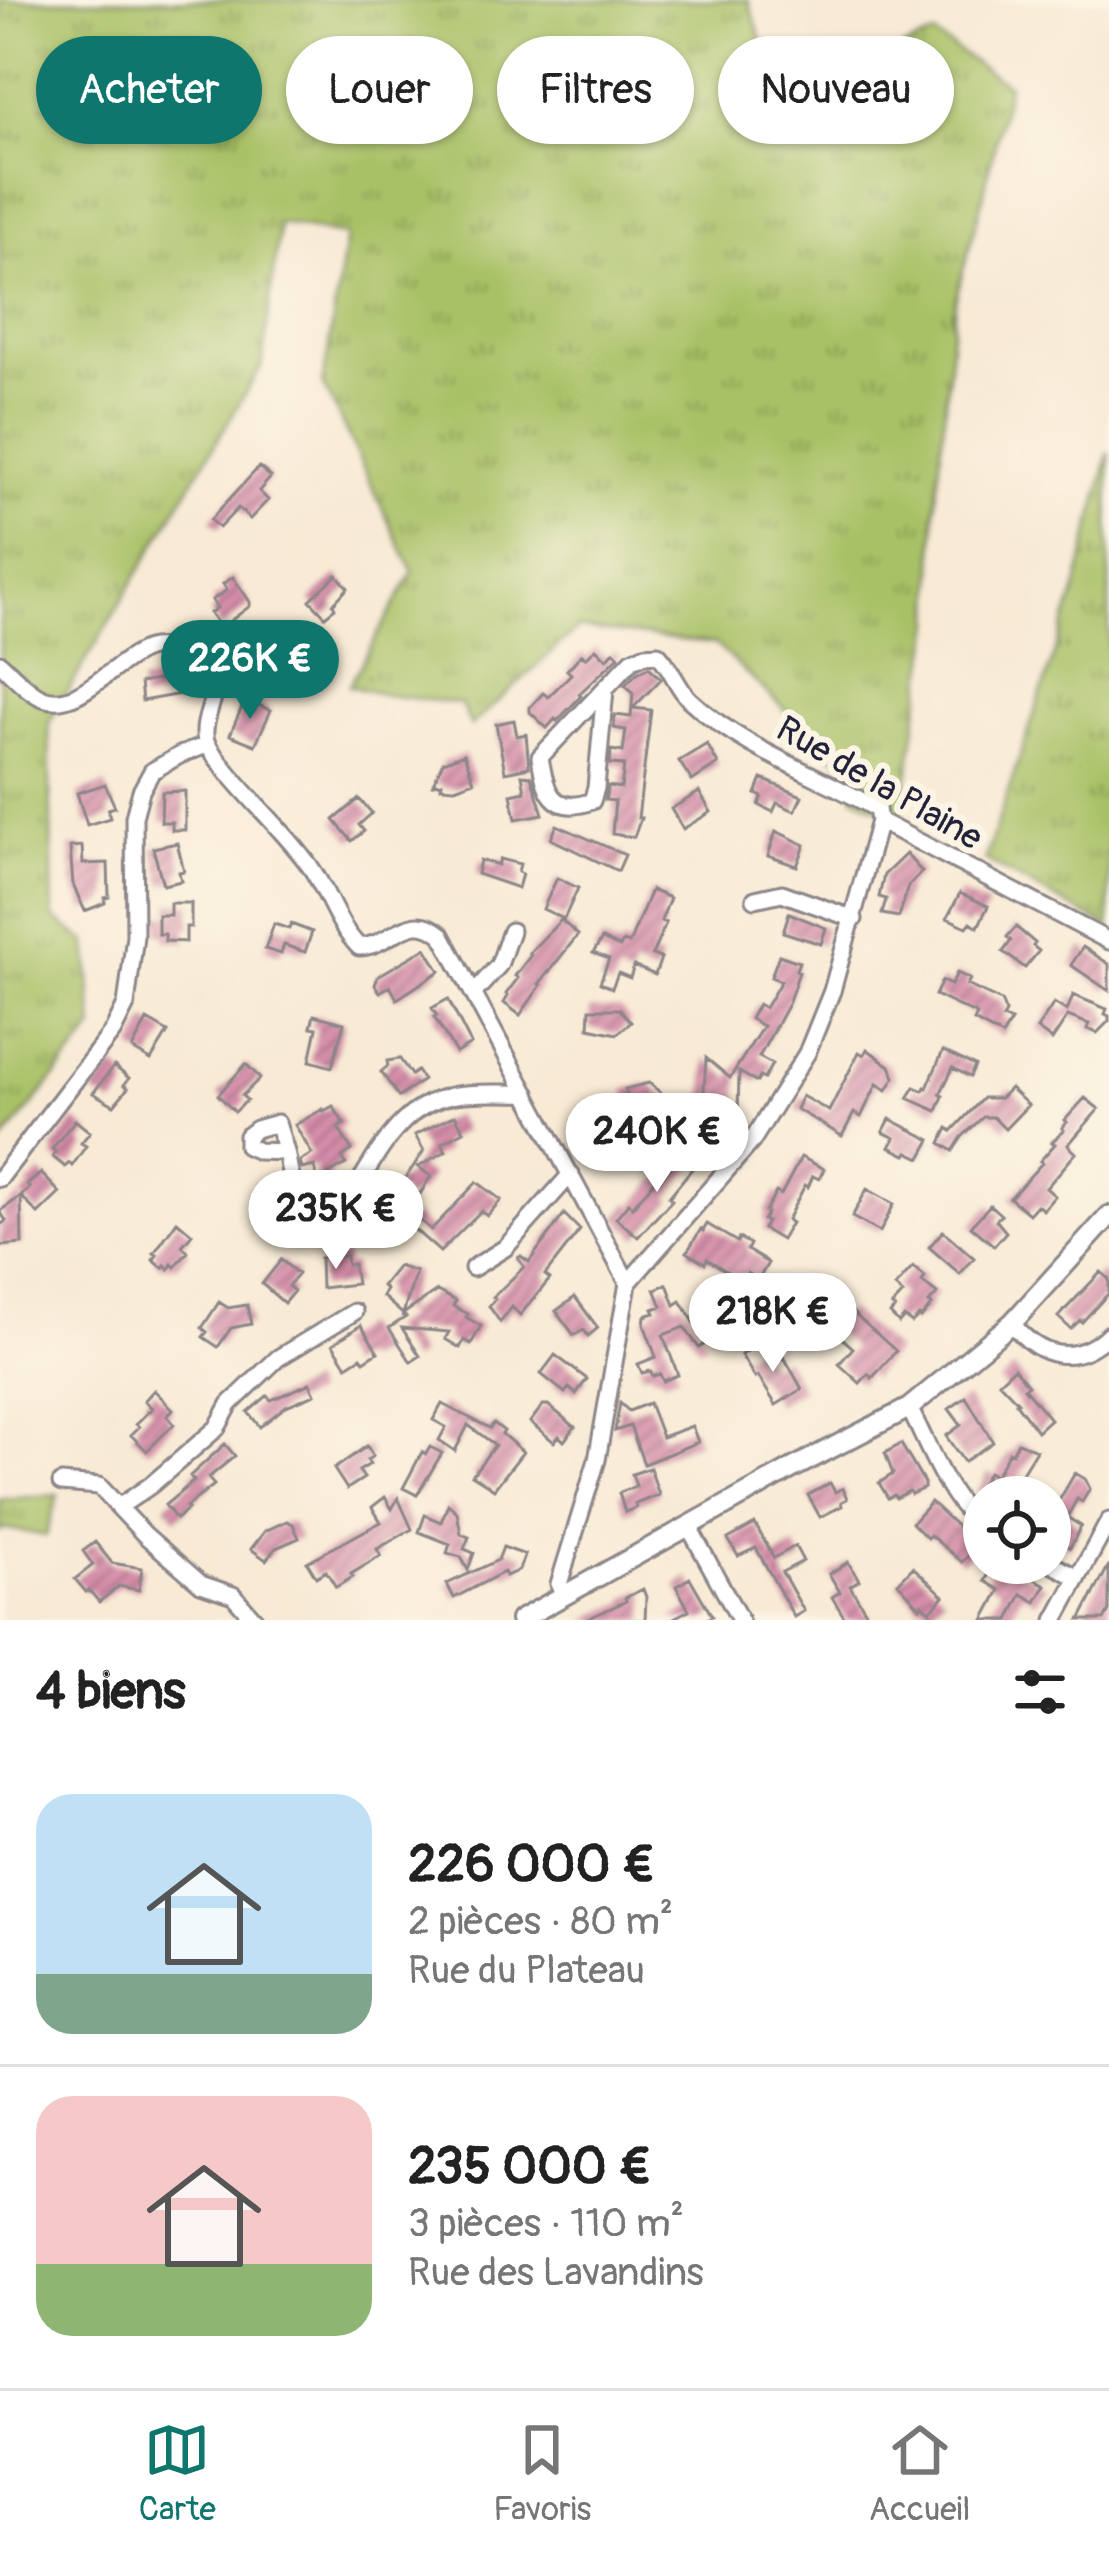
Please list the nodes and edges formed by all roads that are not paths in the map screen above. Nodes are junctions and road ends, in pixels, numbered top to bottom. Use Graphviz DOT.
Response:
graph roads {
  1 [pos="0,664"];
  2 [pos="605,690"];
  3 [pos="207,746"];
  4 [pos="879,821"];
  5 [pos="755,899"];
  6 [pos="854,919"];
  7 [pos="512,931"];
  8 [pos="1109,941"];
  9 [pos="474,993"];
  10 [pos="527,1093"];
  11 [pos="286,1152"];
  12 [pos="571,1174"];
  13 [pos="0,1178"];
  14 [pos="1109,1216"];
  15 [pos="473,1268"];
  16 [pos="628,1283"];
  17 [pos="354,1312"];
  18 [pos="1012,1323"];
  19 [pos="1109,1334"];
  20 [pos="909,1408"];
  21 [pos="61,1483"];
  22 [pos="963,1505"];
  23 [pos="119,1507"];
  24 [pos="1109,1521"];
  25 [pos="689,1527"];
  26 [pos="1071,1574"];
  27 [pos="1078,1578"];
  28 [pos="563,1595"];
  29 [pos="255,1620"];
  30 [pos="520,1620"];
  31 [pos="740,1620"];
  32 [pos="1054,1620"];
  1 -- 3 [label="street"];
  2 -- 2 [label="street"];
  2 -- 4 [label="street, Rue de la Plaine"];
  3 -- 9 [label="street"];
  3 -- 13 [label="street"];
  4 -- 6 [label="street"];
  4 -- 8 [label="street, Rue de la Plaine"];
  5 -- 6 [label="street"];
  6 -- 16 [label="street"];
  7 -- 9 [label="street"];
  9 -- 10 [label="street"];
  10 -- 11 [label="street"];
  10 -- 12 [label="street"];
  12 -- 15 [label="street"];
  12 -- 16 [label="street"];
  14 -- 18 [label="street"];
  16 -- 28 [label="street"];
  17 -- 23 [label="street"];
  18 -- 19 [label="street"];
  18 -- 20 [label="street"];
  20 -- 22 [label="street"];
  20 -- 25 [label="street"];
  21 -- 23 [label="street"];
  23 -- 29 [label="street"];
  24 -- 27 [label="street"];
  25 -- 28 [label="street"];
  25 -- 31 [label="street"];
  26 -- 27 [label="street"];
  27 -- 32 [label="street"];
  28 -- 30 [label="street"];
}
